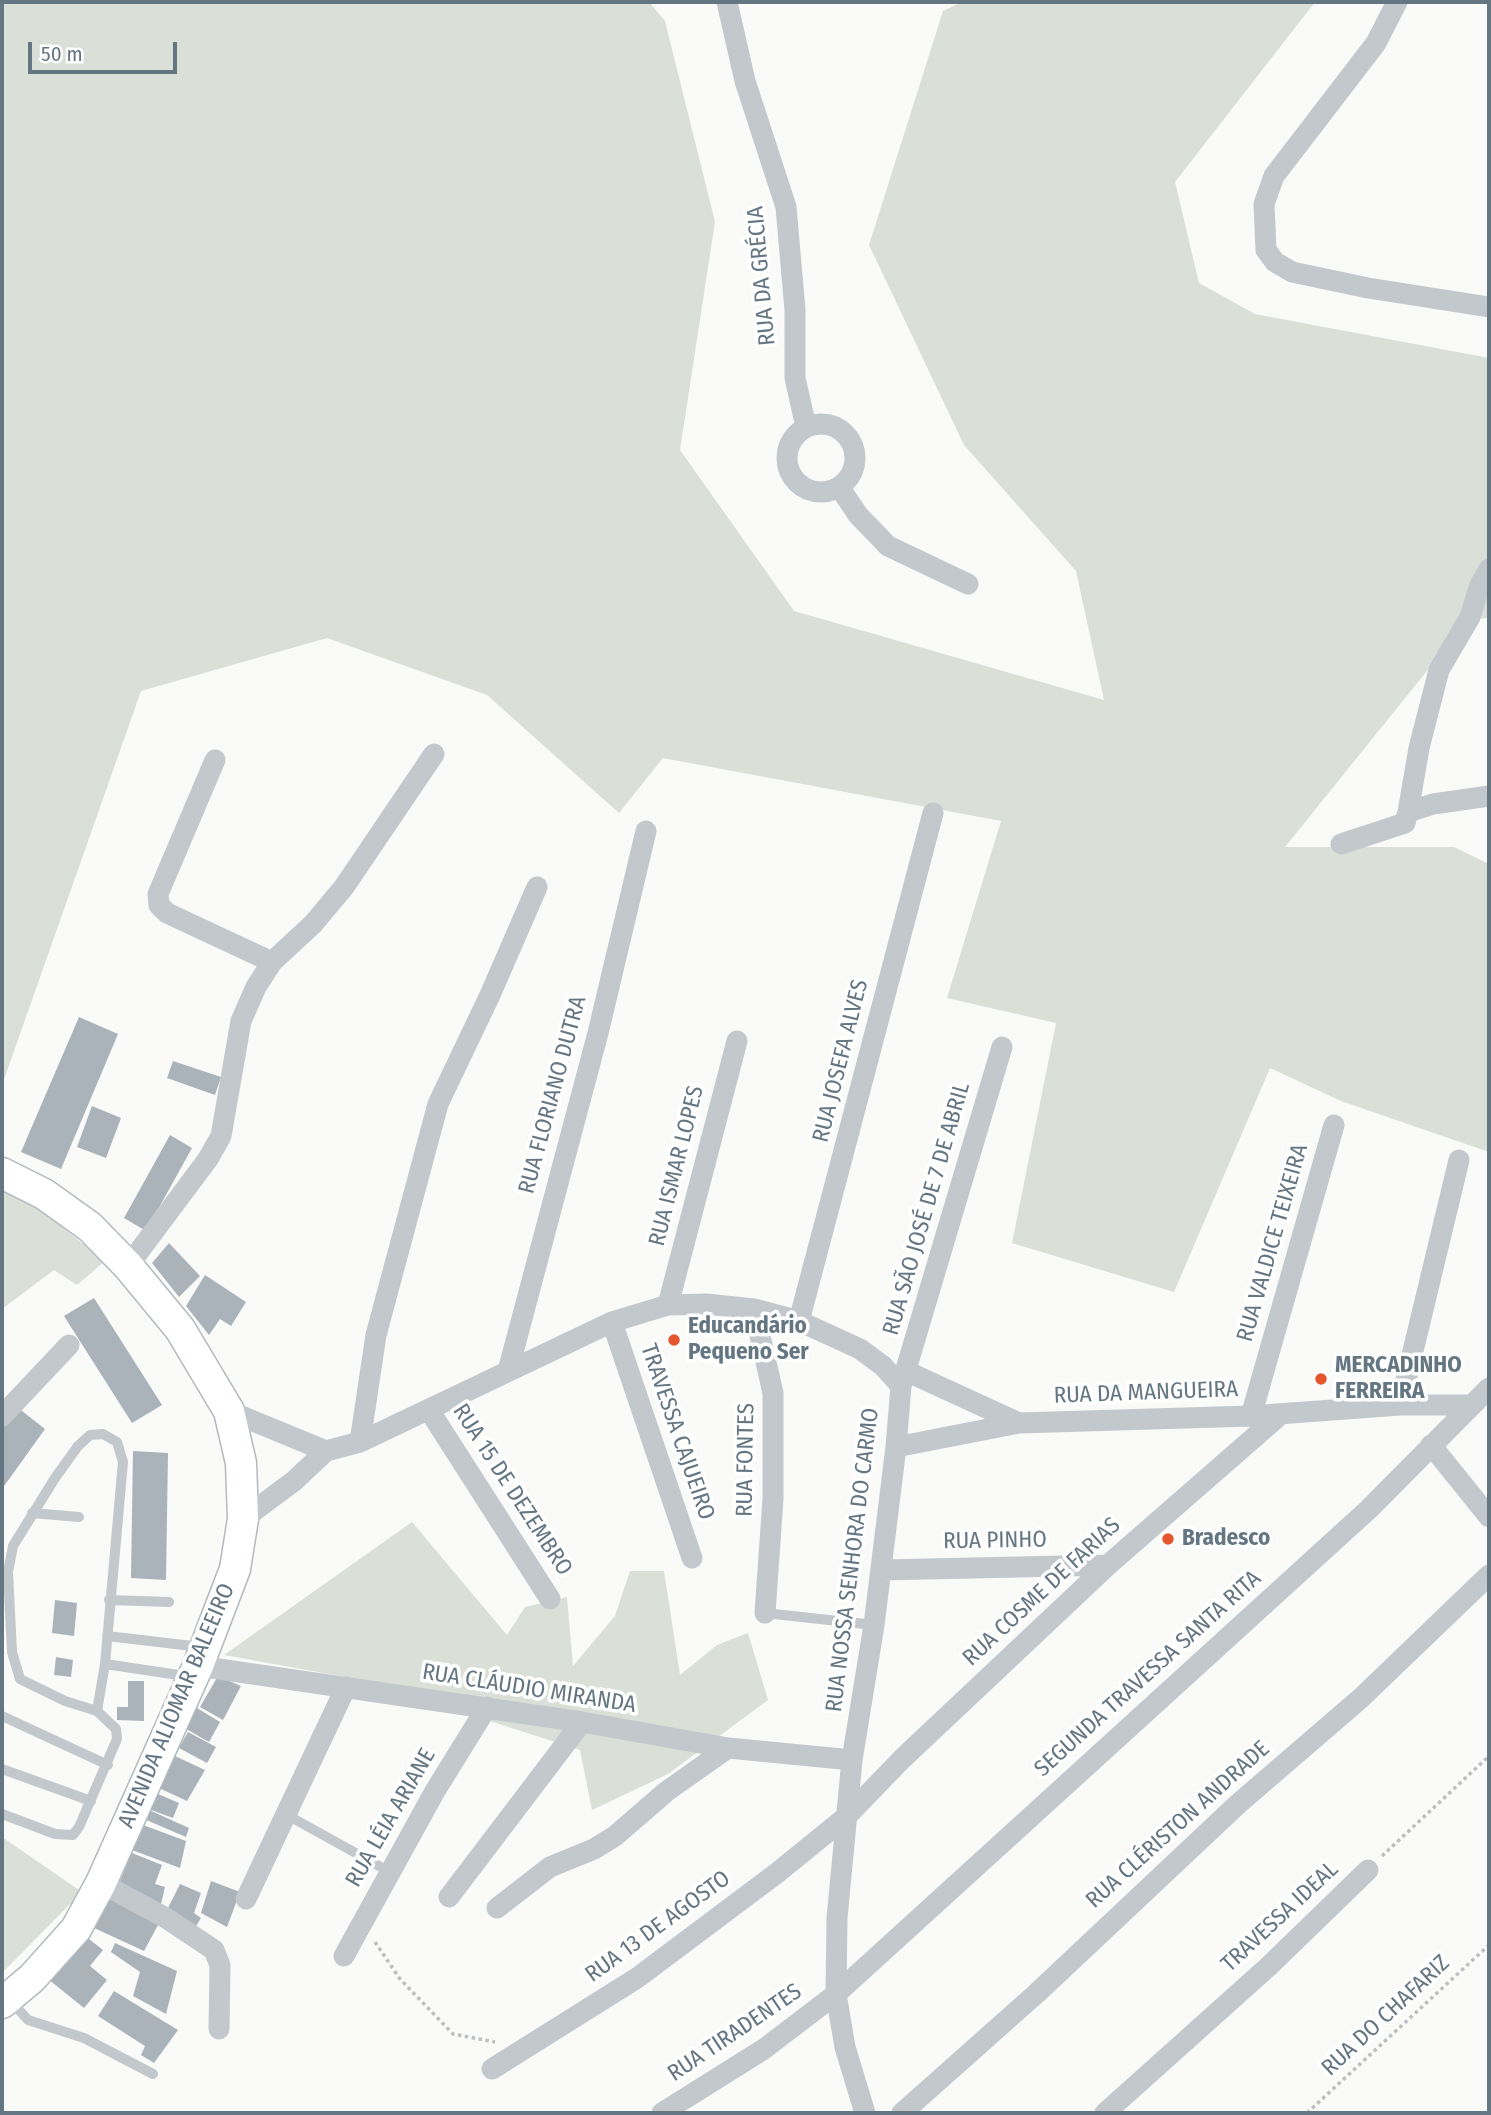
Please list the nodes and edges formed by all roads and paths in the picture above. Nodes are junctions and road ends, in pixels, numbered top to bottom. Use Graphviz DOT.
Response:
graph roads {
  1 [pos="727,2"];
  2 [pos="1397,2"];
  3 [pos="1489,307"];
  4 [pos="806,427"];
  5 [pos="840,488"];
  6 [pos="1489,569"];
  7 [pos="968,584"];
  8 [pos="434,754"];
  9 [pos="215,760"];
  10 [pos="1489,796"];
  11 [pos="1408,812"];
  12 [pos="933,813"];
  13 [pos="646,831"];
  14 [pos="1341,844"];
  15 [pos="537,887"];
  16 [pos="272,962"];
  17 [pos="737,1041"];
  18 [pos="1002,1046"];
  19 [pos="1334,1125"];
  20 [pos="1459,1160"];
  21 [pos="2,1173"];
  22 [pos="128,1266"];
  23 [pos="668,1305"];
  24 [pos="754,1309"];
  25 [pos="799,1321"];
  26 [pos="612,1322"];
  27 [pos="69,1345"];
  28 [pos="508,1371"];
  29 [pos="903,1379"];
  30 [pos="1489,1388"];
  31 [pos="1400,1405"];
  32 [pos="1472,1405"];
  33 [pos="429,1410"];
  34 [pos="229,1411"];
  35 [pos="1281,1414"];
  36 [pos="2,1416"];
  37 [pos="1251,1416"];
  38 [pos="1019,1423"];
  39 [pos="360,1442"];
  40 [pos="1431,1445"];
  41 [pos="896,1447"];
  42 [pos="326,1451"];
  43 [pos="32,1513"];
  44 [pos="79,1517"];
  45 [pos="1489,1517"];
  46 [pos="243,1519"];
  47 [pos="692,1558"];
  48 [pos="1108,1565"];
  49 [pos="882,1570"];
  50 [pos="1489,1575"];
  51 [pos="550,1599"];
  52 [pos="109,1600"];
  53 [pos="169,1602"];
  54 [pos="765,1612"];
  55 [pos="874,1625"];
  56 [pos="107,1636"];
  57 [pos="199,1663"];
  58 [pos="105,1664"];
  59 [pos="346,1687"];
  60 [pos="487,1707"];
  61 [pos="97,1711"];
  62 [pos="2,1716"];
  63 [pos="582,1722"];
  64 [pos="728,1748"];
  65 [pos="1489,1756"];
  66 [pos="852,1760"];
  67 [pos="108,1765"];
  68 [pos="2,1769"];
  69 [pos="92,1801"];
  70 [pos="2,1814"];
  71 [pos="287,1815"];
  72 [pos="846,1817"];
  73 [pos="1368,1870"];
  74 [pos="390,1872"];
  75 [pos="101,1884"];
  76 [pos="449,1897"];
  77 [pos="246,1899"];
  78 [pos="497,1908"];
  79 [pos="362,1923"];
  80 [pos="1489,1945"];
  81 [pos="344,1956"];
  82 [pos="836,1994"];
  83 [pos="5,2001"];
  84 [pos="219,2029"];
  85 [pos="527,2048"];
  86 [pos="492,2069"];
  87 [pos="153,2074"];
  88 [pos="662,2113"];
  89 [pos="865,2113"];
  90 [pos="902,2113"];
  91 [pos="1105,2113"];
  92 [pos="1307,2113"];
  1 -- 4 [label="street, RUA DA GRÉCIA"];
  2 -- 3 [label="street"];
  4 -- 5 [label="street"];
  4 -- 5 [label="street"];
  5 -- 7 [label="street"];
  6 -- 11 [label="street"];
  8 -- 16 [label="street"];
  9 -- 16 [label="street"];
  10 -- 11 [label="street"];
  11 -- 14 [label="street"];
  12 -- 25 [label="street, RUA JOSEFA ALVES"];
  13 -- 28 [label="street, RUA FLORIANO DUTRA"];
  15 -- 39 [label="street"];
  16 -- 22 [label="street"];
  17 -- 23 [label="street, RUA ISMAR LOPES"];
  18 -- 29 [label="street, RUA SÃO JOSÉ DE 7 DE ABRIL"];
  19 -- 37 [label="street, RUA VALDICE TEIXEIRA"];
  20 -- 31 [label="street"];
  21 -- 22 [label="main road, AVENIDA ALIOMAR BALEEIRO"];
  22 -- 34 [label="main road, AVENIDA ALIOMAR BALEEIRO"];
  23 -- 24 [label="street, RUA NOSSA SENHORA DO CARMO"];
  23 -- 26 [label="street, RUA NOSSA SENHORA DO CARMO"];
  24 -- 25 [label="street, RUA NOSSA SENHORA DO CARMO"];
  24 -- 54 [label="street, RUA FONTES"];
  25 -- 29 [label="street, RUA NOSSA SENHORA DO CARMO"];
  26 -- 28 [label="street, RUA NOSSA SENHORA DO CARMO"];
  26 -- 47 [label="street, TRAVESSA CAJUEIRO"];
  27 -- 36 [label="street"];
  28 -- 33 [label="street, RUA NOSSA SENHORA DO CARMO"];
  29 -- 38 [label="street"];
  29 -- 41 [label="street, RUA NOSSA SENHORA DO CARMO"];
  30 -- 32 [label="street, SEGUNDA TRAVESSA SANTA RITA"];
  31 -- 32 [label="street, RUA DA MANGUEIRA"];
  31 -- 35 [label="street, RUA DA MANGUEIRA"];
  32 -- 40 [label="street, SEGUNDA TRAVESSA SANTA RITA"];
  33 -- 39 [label="street, RUA NOSSA SENHORA DO CARMO"];
  33 -- 51 [label="street, RUA 15 DE DEZEMBRO"];
  34 -- 42 [label="street"];
  34 -- 46 [label="main road, AVENIDA ALIOMAR BALEEIRO"];
  35 -- 37 [label="street, RUA DA MANGUEIRA"];
  35 -- 48 [label="street, RUA COSME DE FARIAS"];
  37 -- 38 [label="street, RUA DA MANGUEIRA"];
  38 -- 41 [label="street, RUA DA MANGUEIRA"];
  39 -- 42 [label="street, RUA NOSSA SENHORA DO CARMO"];
  40 -- 45 [label="street"];
  40 -- 82 [label="street, SEGUNDA TRAVESSA SANTA RITA"];
  41 -- 49 [label="street, RUA NOSSA SENHORA DO CARMO"];
  42 -- 46 [label="street, RUA NOSSA SENHORA DO CARMO"];
  43 -- 44 [label="lane"];
  43 -- 52 [label="lane"];
  43 -- 61 [label="lane"];
  46 -- 57 [label="main road, AVENIDA ALIOMAR BALEEIRO"];
  48 -- 49 [label="street, RUA PINHO"];
  48 -- 72 [label="street, RUA COSME DE FARIAS"];
  49 -- 55 [label="street, RUA NOSSA SENHORA DO CARMO"];
  50 -- 90 [label="street, RUA CLÉRISTON ANDRADE"];
  52 -- 53 [label="lane"];
  52 -- 56 [label="lane"];
  54 -- 55 [label="lane"];
  55 -- 66 [label="street, RUA NOSSA SENHORA DO CARMO"];
  56 -- 57 [label="lane"];
  56 -- 58 [label="lane"];
  57 -- 58 [label="lane"];
  57 -- 59 [label="street, RUA CLÁUDIO MIRANDA"];
  57 -- 75 [label="main road, AVENIDA ALIOMAR BALEEIRO"];
  58 -- 61 [label="lane"];
  59 -- 60 [label="street, RUA CLÁUDIO MIRANDA"];
  59 -- 71 [label="street"];
  60 -- 63 [label="street, RUA CLÁUDIO MIRANDA"];
  60 -- 74 [label="street, RUA LÉIA ARIANE"];
  61 -- 67 [label="lane"];
  62 -- 67 [label="lane"];
  63 -- 64 [label="street, RUA CLÁUDIO MIRANDA"];
  63 -- 76 [label="street"];
  64 -- 66 [label="street, RUA CLÁUDIO MIRANDA"];
  64 -- 78 [label="street"];
  65 -- 73 [label="path, TRAVESSA IDEAL"];
  66 -- 72 [label="street, RUA NOSSA SENHORA DO CARMO"];
  67 -- 69 [label="lane"];
  68 -- 69 [label="lane"];
  69 -- 70 [label="lane"];
  71 -- 74 [label="lane"];
  71 -- 77 [label="street"];
  72 -- 82 [label="street, RUA NOSSA SENHORA DO CARMO"];
  72 -- 85 [label="street, RUA 13 DE AGOSTO"];
  73 -- 91 [label="street, TRAVESSA IDEAL"];
  74 -- 79 [label="street, RUA LÉIA ARIANE"];
  75 -- 83 [label="main road, AVENIDA ALIOMAR BALEEIRO"];
  75 -- 84 [label="street"];
  79 -- 81 [label="street, RUA LÉIA ARIANE"];
  79 -- 85 [label="path"];
  80 -- 92 [label="path, RUA DO CHAFARIZ"];
  82 -- 88 [label="street, RUA TIRADENTES"];
  82 -- 89 [label="street, RUA NOSSA SENHORA DO CARMO"];
  83 -- 87 [label="lane"];
  85 -- 86 [label="street, RUA 13 DE AGOSTO"];
}
